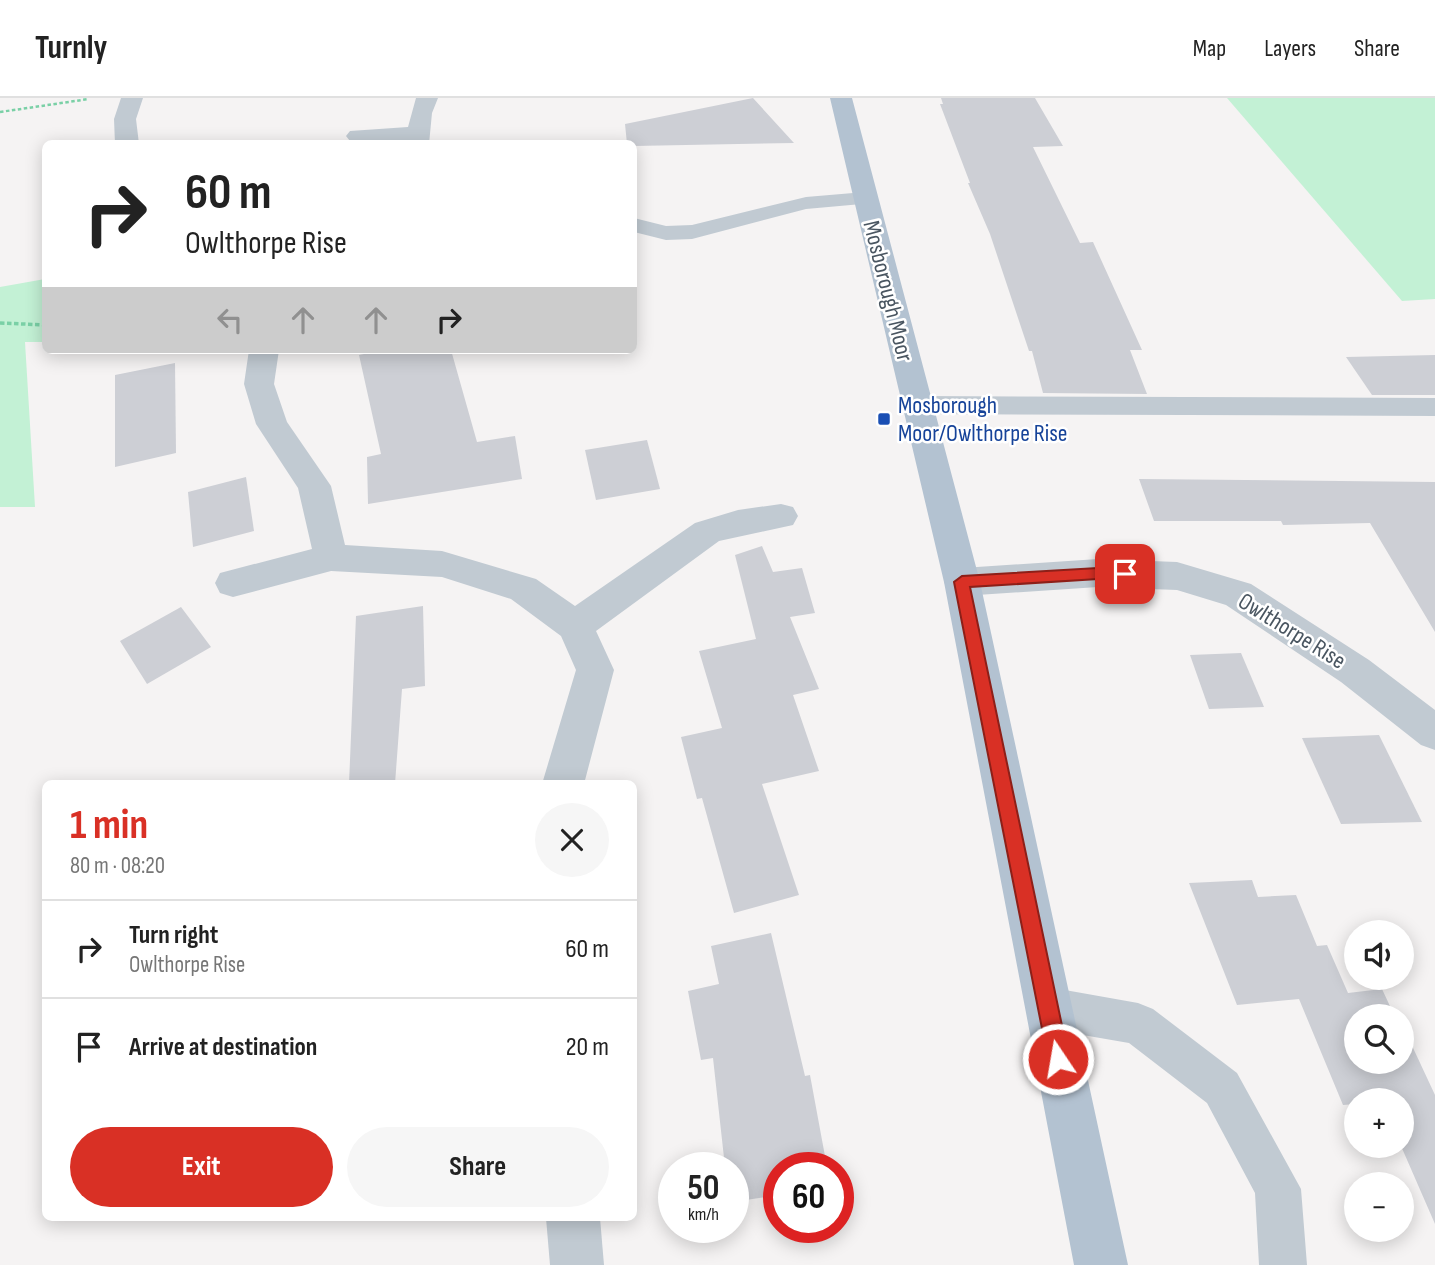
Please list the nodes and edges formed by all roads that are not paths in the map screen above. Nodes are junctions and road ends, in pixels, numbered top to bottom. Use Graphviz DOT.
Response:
graph roads {
  1 [pos="132,98"];
  2 [pos="427,98"];
  3 [pos="841,98"];
  4 [pos="358,136"];
  5 [pos="417,139"];
  6 [pos="127,140"];
  7 [pos="865,198"];
  8 [pos="637,226"];
  9 [pos="263,354"];
  10 [pos="916,405"];
  11 [pos="1435,407"];
  12 [pos="781,516"];
  13 [pos="331,558"];
  14 [pos="962,582"];
  15 [pos="233,583"];
  16 [pos="575,626"];
  17 [pos="1435,733"];
  18 [pos="564,780"];
  19 [pos="1048,1008"];
  20 [pos="573,1221"];
  21 [pos="578,1265"];
  22 [pos="1101,1265"];
  23 [pos="1283,1265"];
  1 -- 6 [label="street"];
  2 -- 5 [label="street"];
  3 -- 7 [label="main road, Mosborough Moor"];
  4 -- 5 [label="street"];
  7 -- 8 [label="lane"];
  7 -- 10 [label="main road, Mosborough Moor"];
  9 -- 13 [label="street"];
  10 -- 11 [label="lane"];
  10 -- 14 [label="main road, Mosborough Moor"];
  12 -- 16 [label="street"];
  13 -- 15 [label="street"];
  13 -- 16 [label="street"];
  14 -- 17 [label="street, Owlthorpe Rise"];
  14 -- 19 [label="main road, Mosborough Moor"];
  16 -- 18 [label="street"];
  19 -- 22 [label="main road, Mosborough Moor"];
  19 -- 23 [label="lane"];
  20 -- 21 [label="street"];
}
